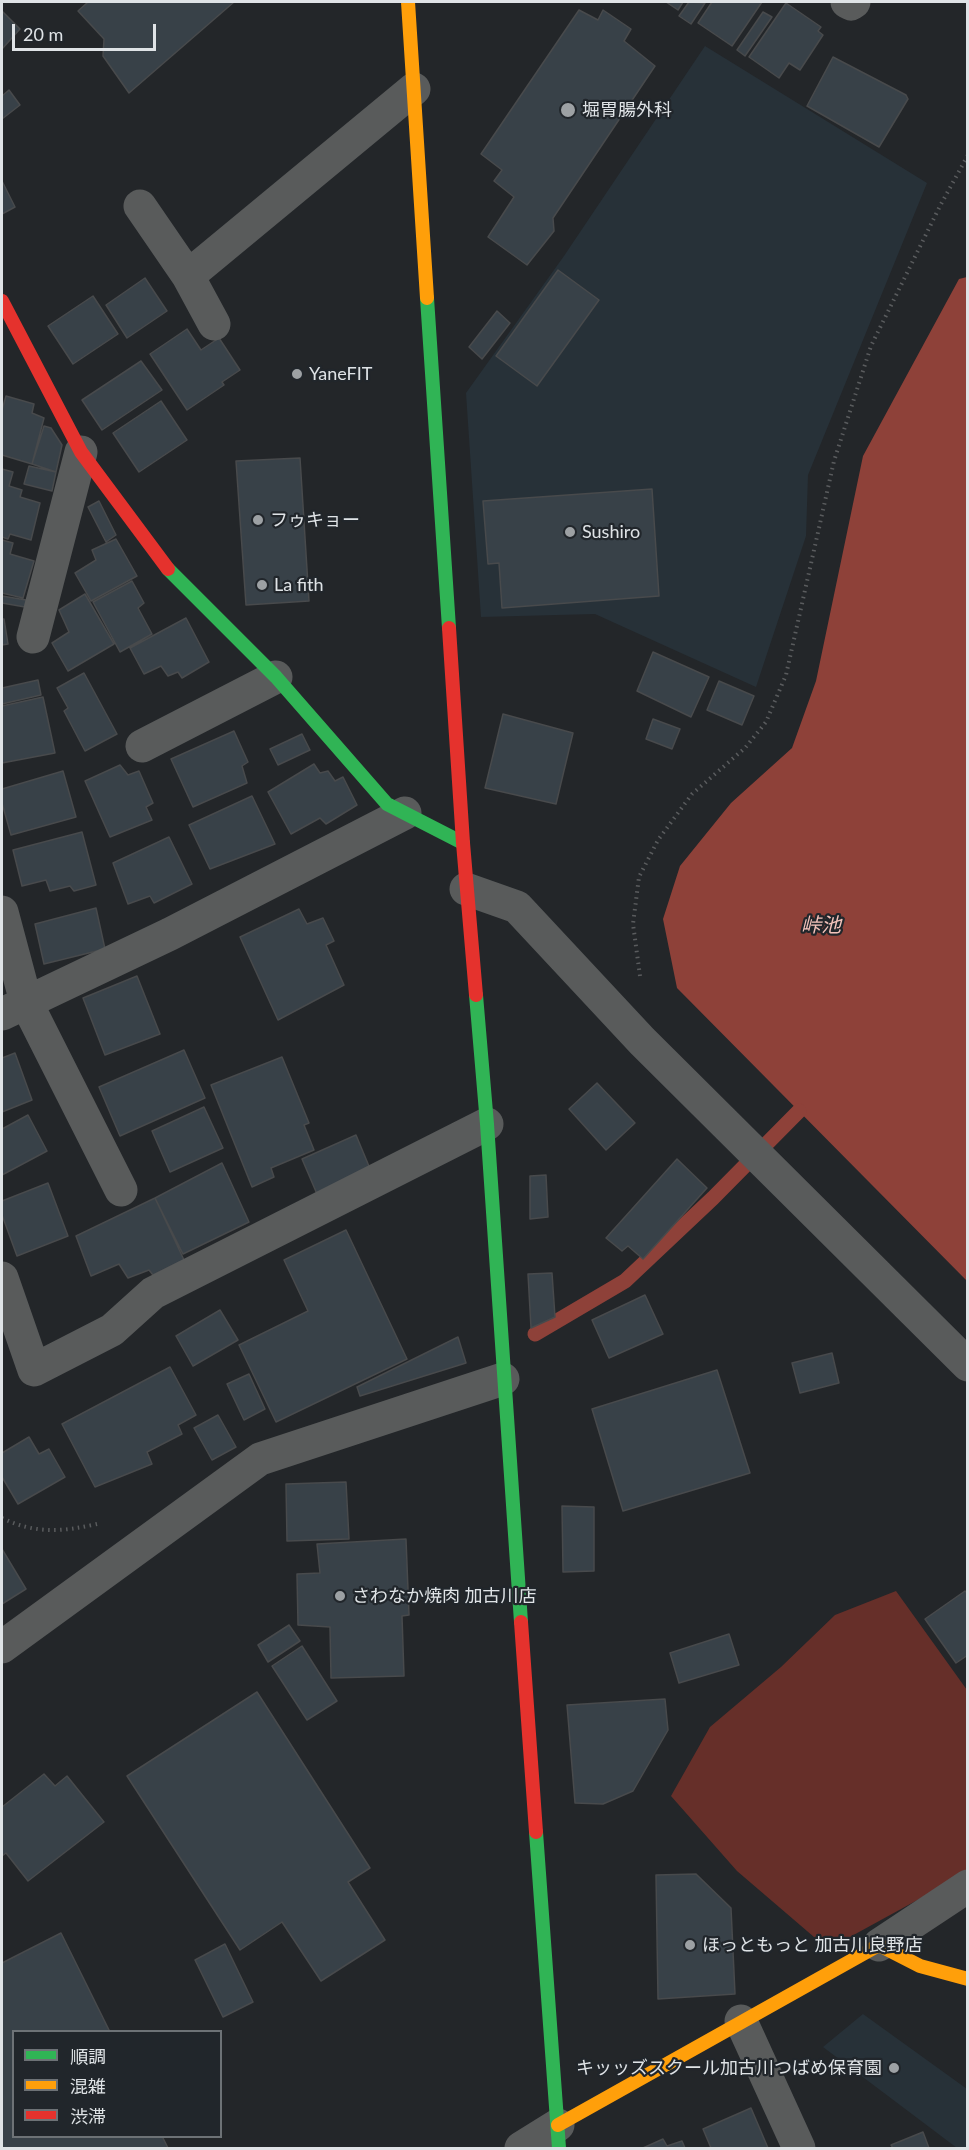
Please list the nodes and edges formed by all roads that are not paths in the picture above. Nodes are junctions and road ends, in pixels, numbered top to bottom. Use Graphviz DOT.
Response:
graph roads {
  1 [pos="408,2"];
  2 [pos="847,2"];
  3 [pos="854,2"];
  4 [pos="414,89"];
  5 [pos="141,206"];
  6 [pos="188,276"];
  7 [pos="2,302"];
  8 [pos="214,324"];
  9 [pos="81,452"];
  10 [pos="33,637"];
  11 [pos="276,677"];
  12 [pos="142,746"];
  13 [pos="405,813"];
  14 [pos="463,843"];
  15 [pos="466,889"];
  16 [pos="2,912"];
  17 [pos="14,1008"];
  18 [pos="487,1124"];
  19 [pos="121,1190"];
  20 [pos="2,1278"];
  21 [pos="968,1365"];
  22 [pos="503,1379"];
  23 [pos="2,1647"];
  24 [pos="968,1886"];
  25 [pos="879,1945"];
  26 [pos="968,1979"];
  27 [pos="741,2021"];
  28 [pos="558,2137"];
  29 [pos="521,2148"];
  30 [pos="800,2148"];
  1 -- 4 [label="street"];
  2 -- 3 [label="street"];
  4 -- 6 [label="street"];
  4 -- 14 [label="street"];
  5 -- 6 [label="street"];
  6 -- 8 [label="street"];
  7 -- 9 [label="street"];
  9 -- 10 [label="street"];
  9 -- 11 [label="street"];
  11 -- 12 [label="street"];
  11 -- 13 [label="street"];
  13 -- 14 [label="street"];
  13 -- 17 [label="street"];
  14 -- 15 [label="street"];
  15 -- 18 [label="street"];
  15 -- 21 [label="street"];
  16 -- 17 [label="street"];
  17 -- 19 [label="street"];
  18 -- 20 [label="street"];
  18 -- 22 [label="street"];
  22 -- 23 [label="street"];
  22 -- 28 [label="street"];
  24 -- 25 [label="street"];
  25 -- 26 [label="street"];
  25 -- 27 [label="street"];
  27 -- 28 [label="street"];
  27 -- 30 [label="street"];
  28 -- 29 [label="street"];
}
